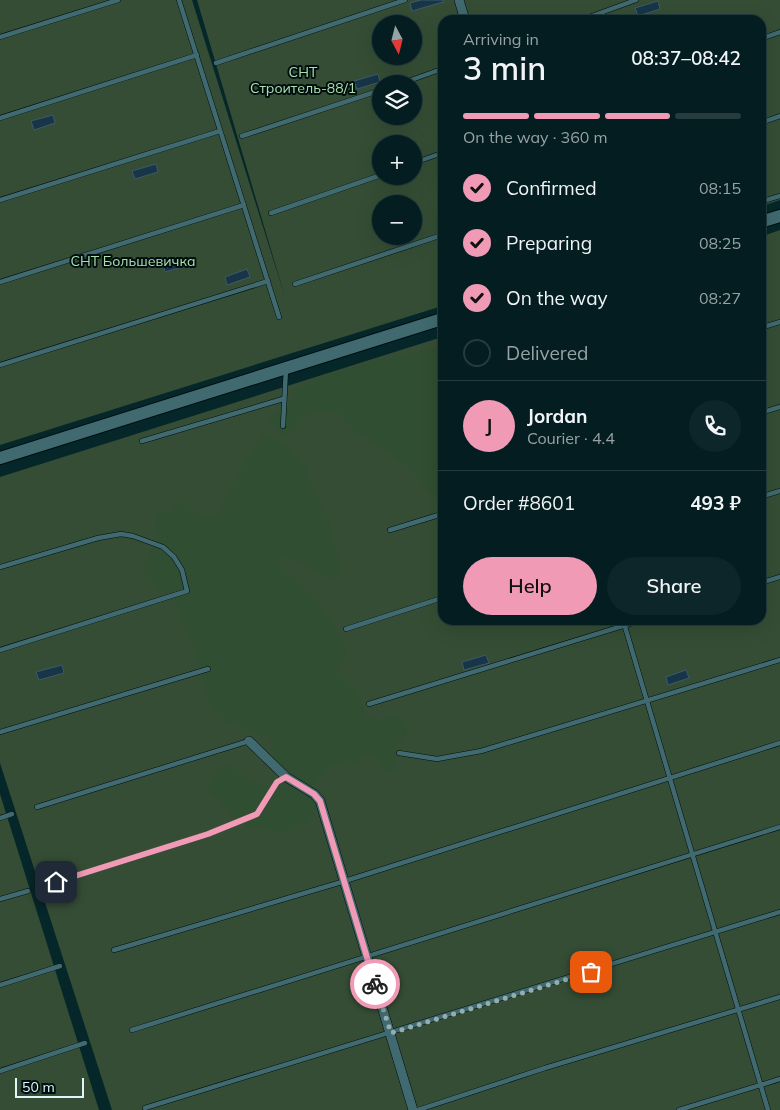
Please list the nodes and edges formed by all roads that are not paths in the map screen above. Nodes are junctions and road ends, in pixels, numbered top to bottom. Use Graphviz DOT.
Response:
graph roads {
  1 [pos="118,0"];
  2 [pos="179,0"];
  3 [pos="405,0"];
  4 [pos="459,0"];
  5 [pos="636,0"];
  6 [pos="464,15"];
  7 [pos="595,15"];
  8 [pos="780,32"];
  9 [pos="0,37"];
  10 [pos="766,38"];
  11 [pos="196,54"];
  12 [pos="216,63"];
  13 [pos="438,71"];
  14 [pos="422,77"];
  15 [pos="372,93"];
  16 [pos="780,116"];
  17 [pos="0,118"];
  18 [pos="766,121"];
  19 [pos="220,131"];
  20 [pos="242,136"];
  21 [pos="438,155"];
  22 [pos="422,160"];
  23 [pos="372,178"];
  24 [pos="780,196"];
  25 [pos="0,200"];
  26 [pos="766,200"];
  27 [pos="244,205"];
  28 [pos="271,213"];
  29 [pos="780,216"];
  30 [pos="766,220"];
  31 [pos="438,236"];
  32 [pos="268,281"];
  33 [pos="0,282"];
  34 [pos="295,284"];
  35 [pos="279,317"];
  36 [pos="438,320"];
  37 [pos="780,322"];
  38 [pos="766,326"];
  39 [pos="0,365"];
  40 [pos="286,367"];
  41 [pos="283,399"];
  42 [pos="780,407"];
  43 [pos="766,411"];
  44 [pos="283,426"];
  45 [pos="142,441"];
  46 [pos="0,458"];
  47 [pos="780,491"];
  48 [pos="766,495"];
  49 [pos="438,515"];
  50 [pos="390,530"];
  51 [pos="0,567"];
  52 [pos="780,577"];
  53 [pos="766,581"];
  54 [pos="438,599"];
  55 [pos="618,625"];
  56 [pos="625,625"];
  57 [pos="346,629"];
  58 [pos="0,650"];
  59 [pos="780,660"];
  60 [pos="208,669"];
  61 [pos="647,702"];
  62 [pos="369,704"];
  63 [pos="0,732"];
  64 [pos="249,741"];
  65 [pos="780,743"];
  66 [pos="398,754"];
  67 [pos="286,777"];
  68 [pos="671,779"];
  69 [pos="37,807"];
  70 [pos="12,814"];
  71 [pos="0,818"];
  72 [pos="780,827"];
  73 [pos="695,855"];
  74 [pos="345,881"];
  75 [pos="56,882"];
  76 [pos="28,891"];
  77 [pos="0,899"];
  78 [pos="780,912"];
  79 [pos="717,932"];
  80 [pos="114,950"];
  81 [pos="367,958"];
  82 [pos="60,966"];
  83 [pos="0,985"];
  84 [pos="780,997"];
  85 [pos="740,1010"];
  86 [pos="132,1030"];
  87 [pos="391,1033"];
  88 [pos="85,1042"];
  89 [pos="0,1071"];
  90 [pos="780,1079"];
  91 [pos="762,1084"];
  92 [pos="145,1108"];
  93 [pos="413,1110"];
  94 [pos="418,1110"];
  95 [pos="679,1110"];
  96 [pos="768,1110"];
  1 -- 9 [label="lane"];
  2 -- 11 [label="lane"];
  3 -- 12 [label="lane"];
  4 -- 6 [label="street"];
  5 -- 7 [label="lane"];
  8 -- 10 [label="lane"];
  11 -- 17 [label="lane"];
  11 -- 19 [label="lane"];
  13 -- 14 [label="lane"];
  15 -- 20 [label="lane"];
  16 -- 18 [label="lane"];
  19 -- 25 [label="lane"];
  19 -- 27 [label="lane"];
  21 -- 22 [label="lane"];
  23 -- 28 [label="lane"];
  24 -- 26 [label="lane"];
  27 -- 32 [label="lane"];
  27 -- 33 [label="lane"];
  29 -- 30 [label="street"];
  31 -- 34 [label="lane"];
  32 -- 35 [label="lane"];
  32 -- 39 [label="lane"];
  36 -- 40 [label="street"];
  37 -- 38 [label="lane"];
  40 -- 41 [label="lane"];
  40 -- 46 [label="street"];
  41 -- 44 [label="lane"];
  41 -- 45 [label="lane"];
  42 -- 43 [label="lane"];
  47 -- 48 [label="lane"];
  49 -- 50 [label="lane"];
  51 -- 58 [label="lane"];
  52 -- 53 [label="lane"];
  54 -- 57 [label="lane"];
  55 -- 62 [label="lane"];
  56 -- 61 [label="lane"];
  59 -- 61 [label="lane"];
  60 -- 63 [label="lane"];
  61 -- 66 [label="lane"];
  61 -- 68 [label="lane"];
  64 -- 67 [label="street"];
  64 -- 69 [label="lane"];
  65 -- 68 [label="lane"];
  67 -- 74 [label="street"];
  67 -- 75 [label="lane"];
  68 -- 73 [label="lane"];
  68 -- 74 [label="lane"];
  70 -- 71 [label="lane"];
  72 -- 73 [label="lane"];
  73 -- 79 [label="lane"];
  73 -- 81 [label="lane"];
  74 -- 80 [label="lane"];
  74 -- 81 [label="street"];
  76 -- 77 [label="lane"];
  78 -- 79 [label="lane"];
  79 -- 85 [label="lane"];
  79 -- 87 [label="lane"];
  81 -- 86 [label="lane"];
  81 -- 87 [label="street"];
  82 -- 83 [label="lane"];
  84 -- 85 [label="lane"];
  85 -- 91 [label="lane"];
  85 -- 94 [label="lane"];
  87 -- 92 [label="lane"];
  87 -- 93 [label="street"];
  88 -- 89 [label="lane"];
  90 -- 91 [label="lane"];
  91 -- 95 [label="lane"];
  91 -- 96 [label="lane"];
}
